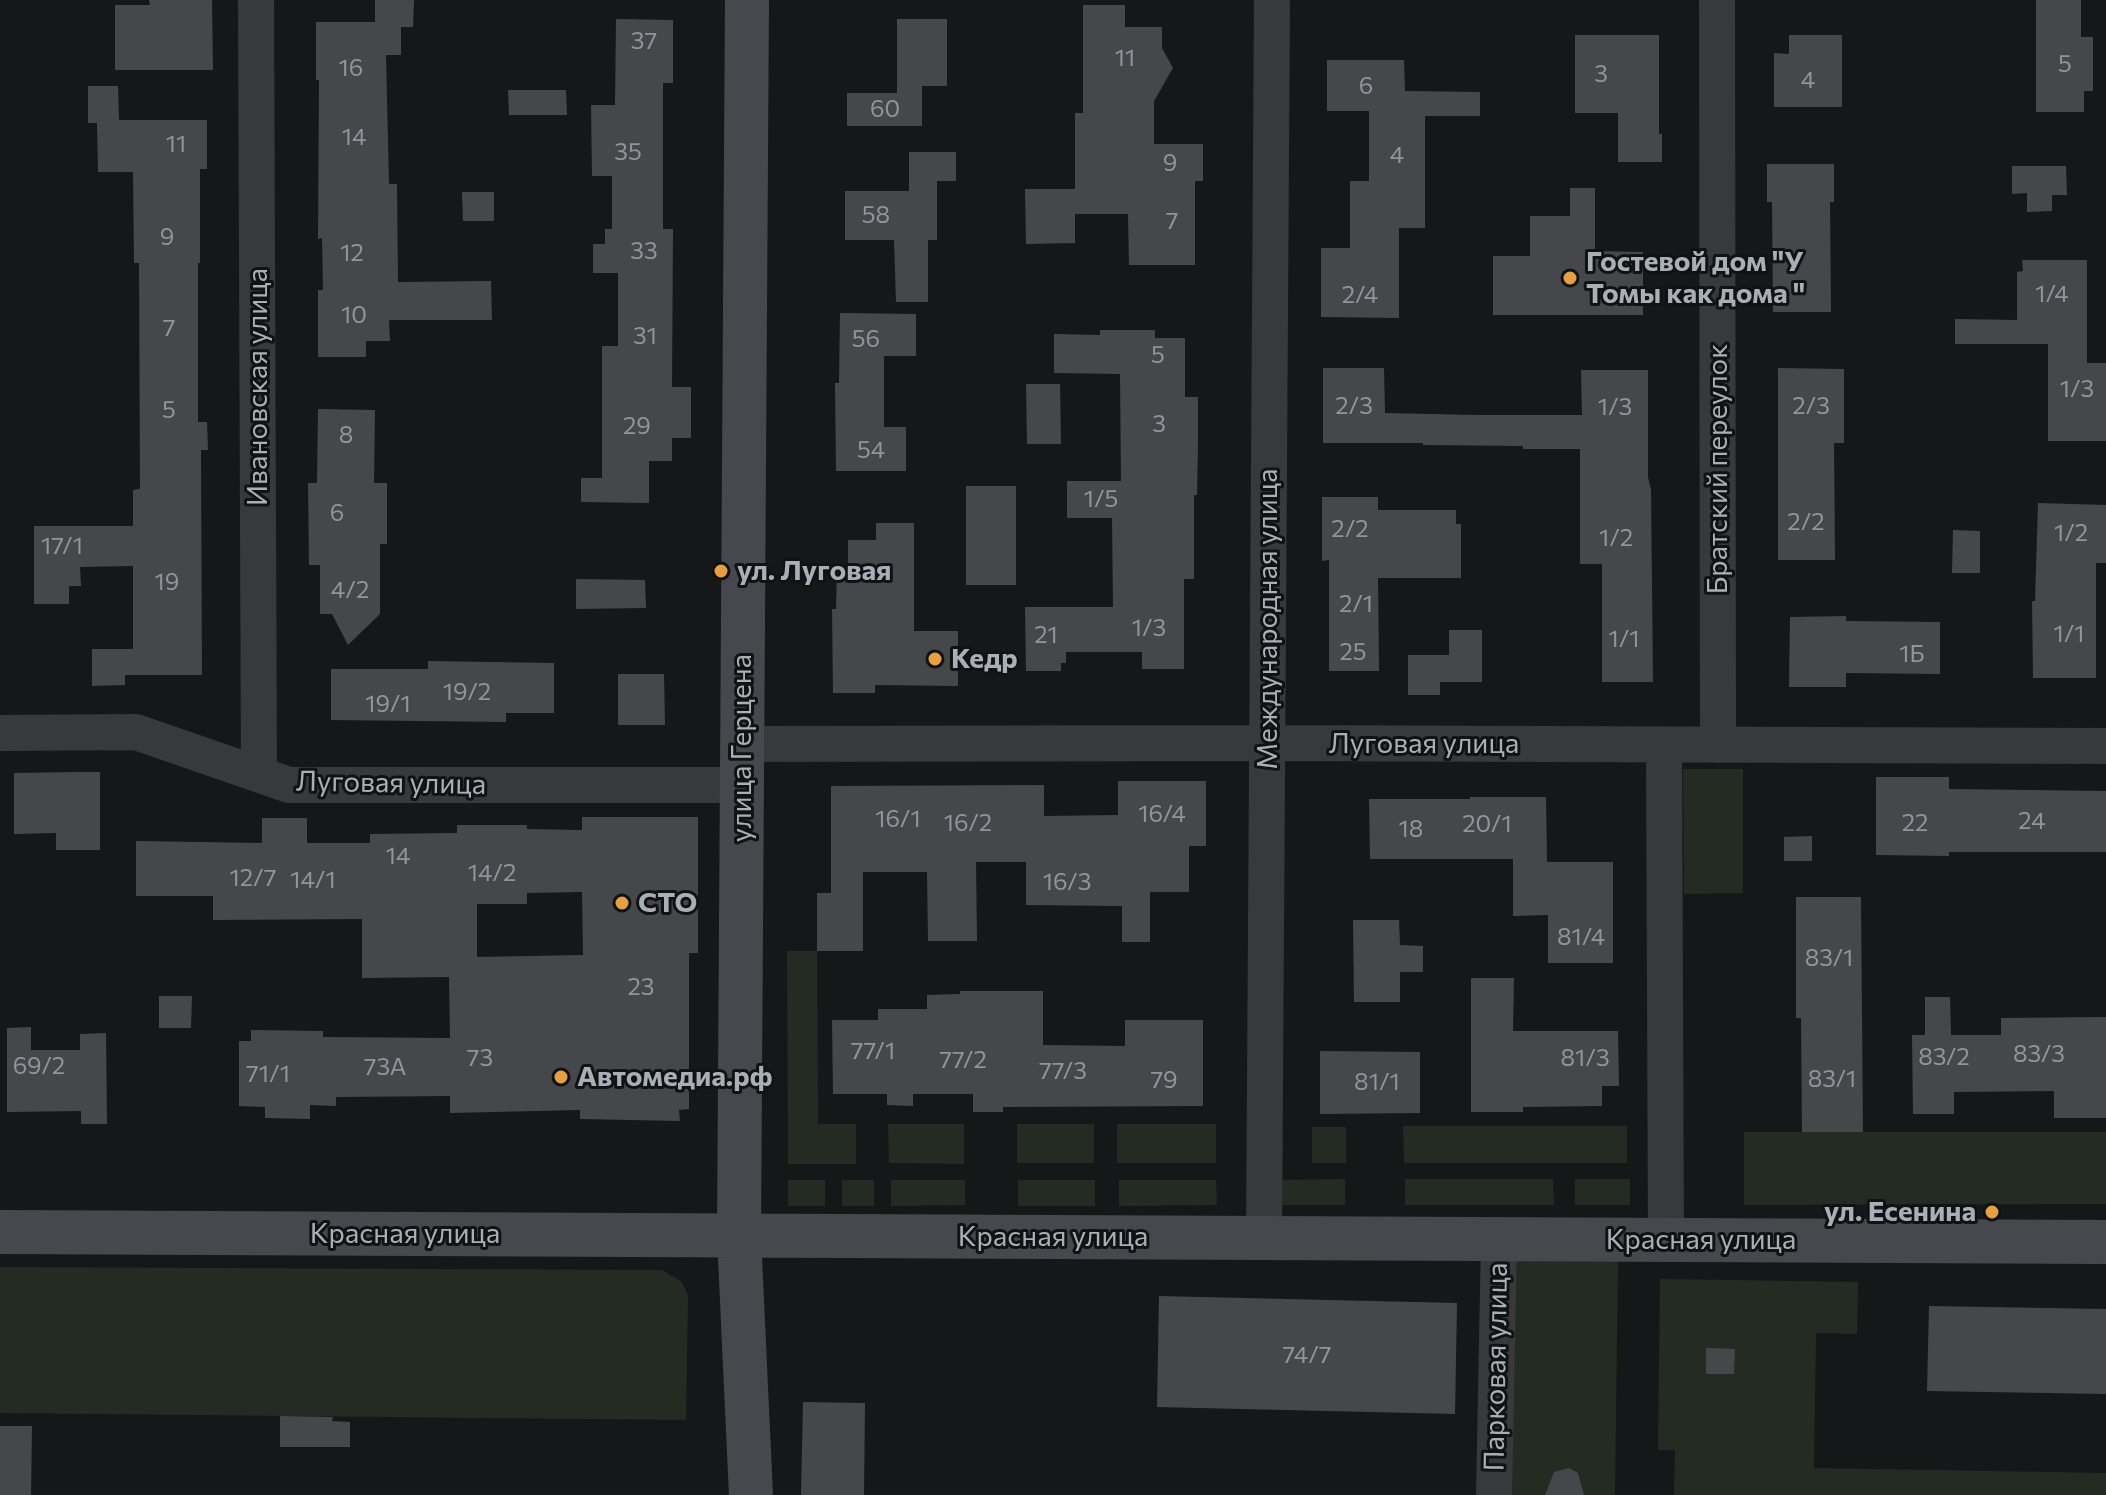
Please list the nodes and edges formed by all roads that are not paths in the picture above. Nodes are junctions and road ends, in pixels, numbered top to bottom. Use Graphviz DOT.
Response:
graph roads {
  1 [pos="256,0"];
  2 [pos="747,0"];
  3 [pos="1272,0"];
  4 [pos="1717,0"];
  5 [pos="0,733"];
  6 [pos="1267,743"];
  7 [pos="1664,745"];
  8 [pos="1718,745"];
  9 [pos="2106,746"];
  10 [pos="742,764"];
  11 [pos="259,774"];
  12 [pos="0,1232"];
  13 [pos="739,1236"];
  14 [pos="1264,1238"];
  15 [pos="1499,1239"];
  16 [pos="1666,1240"];
  17 [pos="2106,1242"];
  18 [pos="751,1495"];
  19 [pos="1494,1495"];
  1 -- 11 [label="street, Ивановская улица"];
  2 -- 10 [label="street, улица Герцена"];
  3 -- 6 [label="street, Международная улица"];
  4 -- 8 [label="street, Братский переулок"];
  5 -- 11 [label="street, Луговая улица"];
  6 -- 7 [label="street, Луговая улица"];
  6 -- 10 [label="street, Луговая улица"];
  6 -- 14 [label="street, Международная улица"];
  7 -- 8 [label="street, Луговая улица"];
  7 -- 16 [label="street"];
  8 -- 9 [label="street, Луговая улица"];
  10 -- 11 [label="street, Луговая улица"];
  10 -- 13 [label="street, улица Герцена"];
  12 -- 13 [label="street, Красная улица"];
  13 -- 14 [label="street, Красная улица"];
  13 -- 18 [label="street, улица Герцена"];
  14 -- 15 [label="street, Красная улица"];
  15 -- 16 [label="street, Красная улица"];
  15 -- 19 [label="street, Парковая улица"];
  16 -- 17 [label="street, Красная улица"];
}
